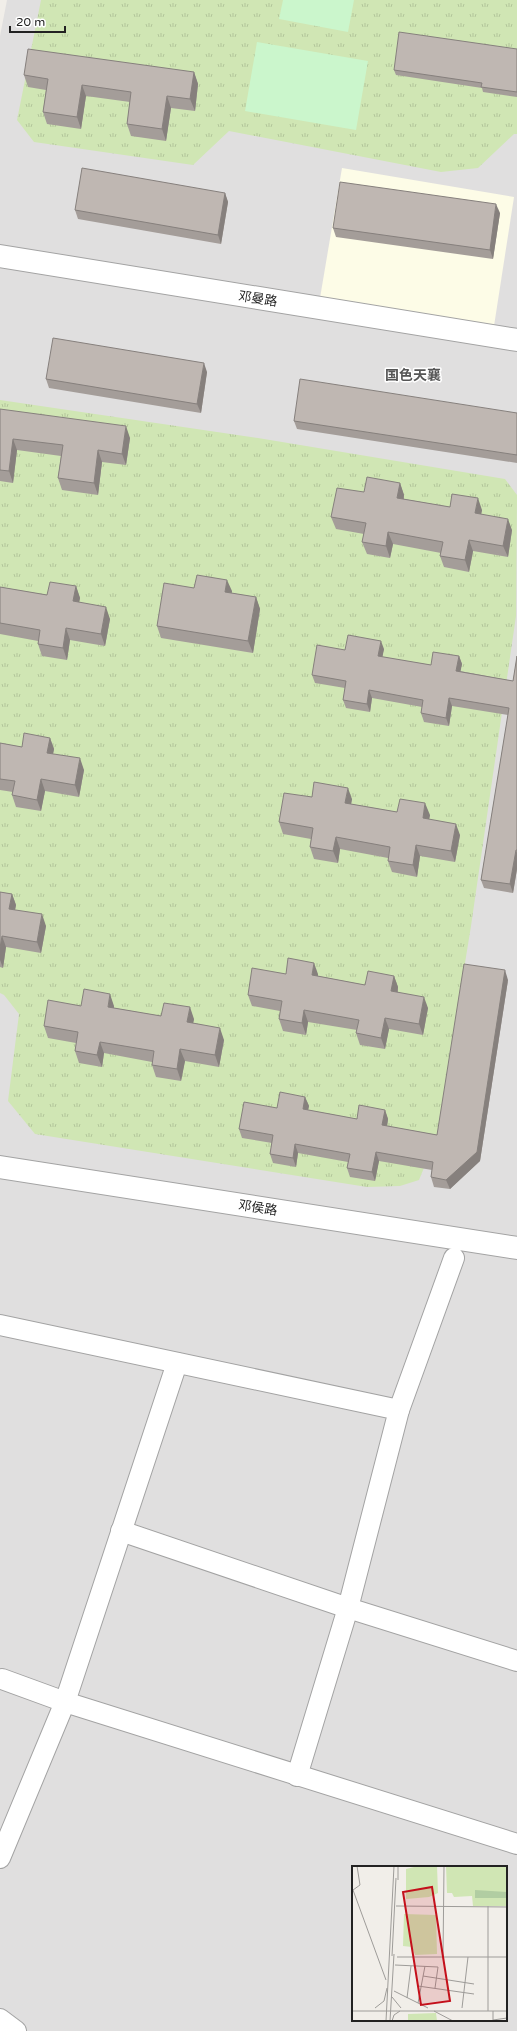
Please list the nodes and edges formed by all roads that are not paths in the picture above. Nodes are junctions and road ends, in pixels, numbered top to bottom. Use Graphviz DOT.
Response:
graph roads {
  1 [pos="0,256"];
  2 [pos="517,340"];
  3 [pos="0,1167"];
  4 [pos="517,1248"];
  5 [pos="454,1258"];
  6 [pos="0,1325"];
  7 [pos="177,1363"];
  8 [pos="399,1410"];
  9 [pos="121,1531"];
  10 [pos="348,1608"];
  11 [pos="517,1661"];
  12 [pos="2,1679"];
  13 [pos="65,1702"];
  14 [pos="297,1776"];
  15 [pos="517,1844"];
  16 [pos="0,1858"];
  17 [pos="0,2019"];
  18 [pos="16,2031"];
  1 -- 2 [label="street, 邓曼路"];
  3 -- 4 [label="street, 邓侯路"];
  5 -- 8 [label="street"];
  6 -- 7 [label="street"];
  7 -- 8 [label="street"];
  7 -- 9 [label="street"];
  8 -- 10 [label="street"];
  9 -- 10 [label="street"];
  9 -- 13 [label="street"];
  10 -- 11 [label="street"];
  10 -- 14 [label="street"];
  12 -- 13 [label="street"];
  13 -- 14 [label="street"];
  13 -- 16 [label="street"];
  14 -- 15 [label="street"];
  17 -- 18 [label="street"];
}
